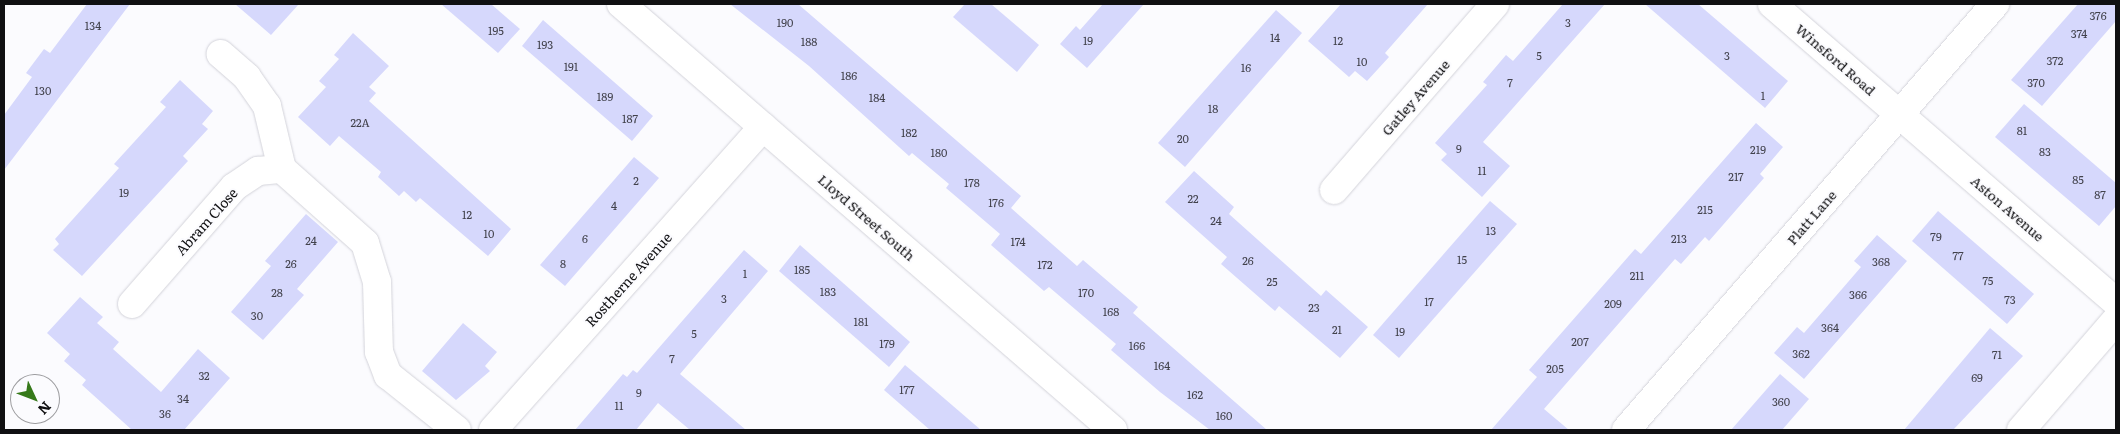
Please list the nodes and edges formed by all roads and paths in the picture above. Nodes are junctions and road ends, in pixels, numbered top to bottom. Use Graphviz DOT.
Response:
graph roads {
  1 [pos="621,4"];
  2 [pos="1495,4"];
  3 [pos="1772,4"];
  4 [pos="1995,4"];
  5 [pos="222,54"];
  6 [pos="1900,113"];
  7 [pos="762,127"];
  8 [pos="282,170"];
  9 [pos="1334,190"];
  10 [pos="2116,302"];
  11 [pos="132,304"];
  12 [pos="2116,320"];
  13 [pos="456,430"];
  14 [pos="493,430"];
  15 [pos="1113,430"];
  16 [pos="1626,430"];
  17 [pos="2021,430"];
  1 -- 7 [label="street, Lloyd Street South"];
  2 -- 9 [label="street, Gatley Avenue"];
  3 -- 6 [label="street, Winsford Road"];
  4 -- 6 [label="street, Platt Lane"];
  5 -- 8 [label="street"];
  6 -- 10 [label="street, Aston Avenue"];
  6 -- 16 [label="street, Platt Lane"];
  7 -- 14 [label="street, Rostherne Avenue"];
  7 -- 15 [label="street, Lloyd Street South"];
  8 -- 11 [label="street, Abram Close"];
  8 -- 13 [label="street"];
  12 -- 17 [label="street"];
}
